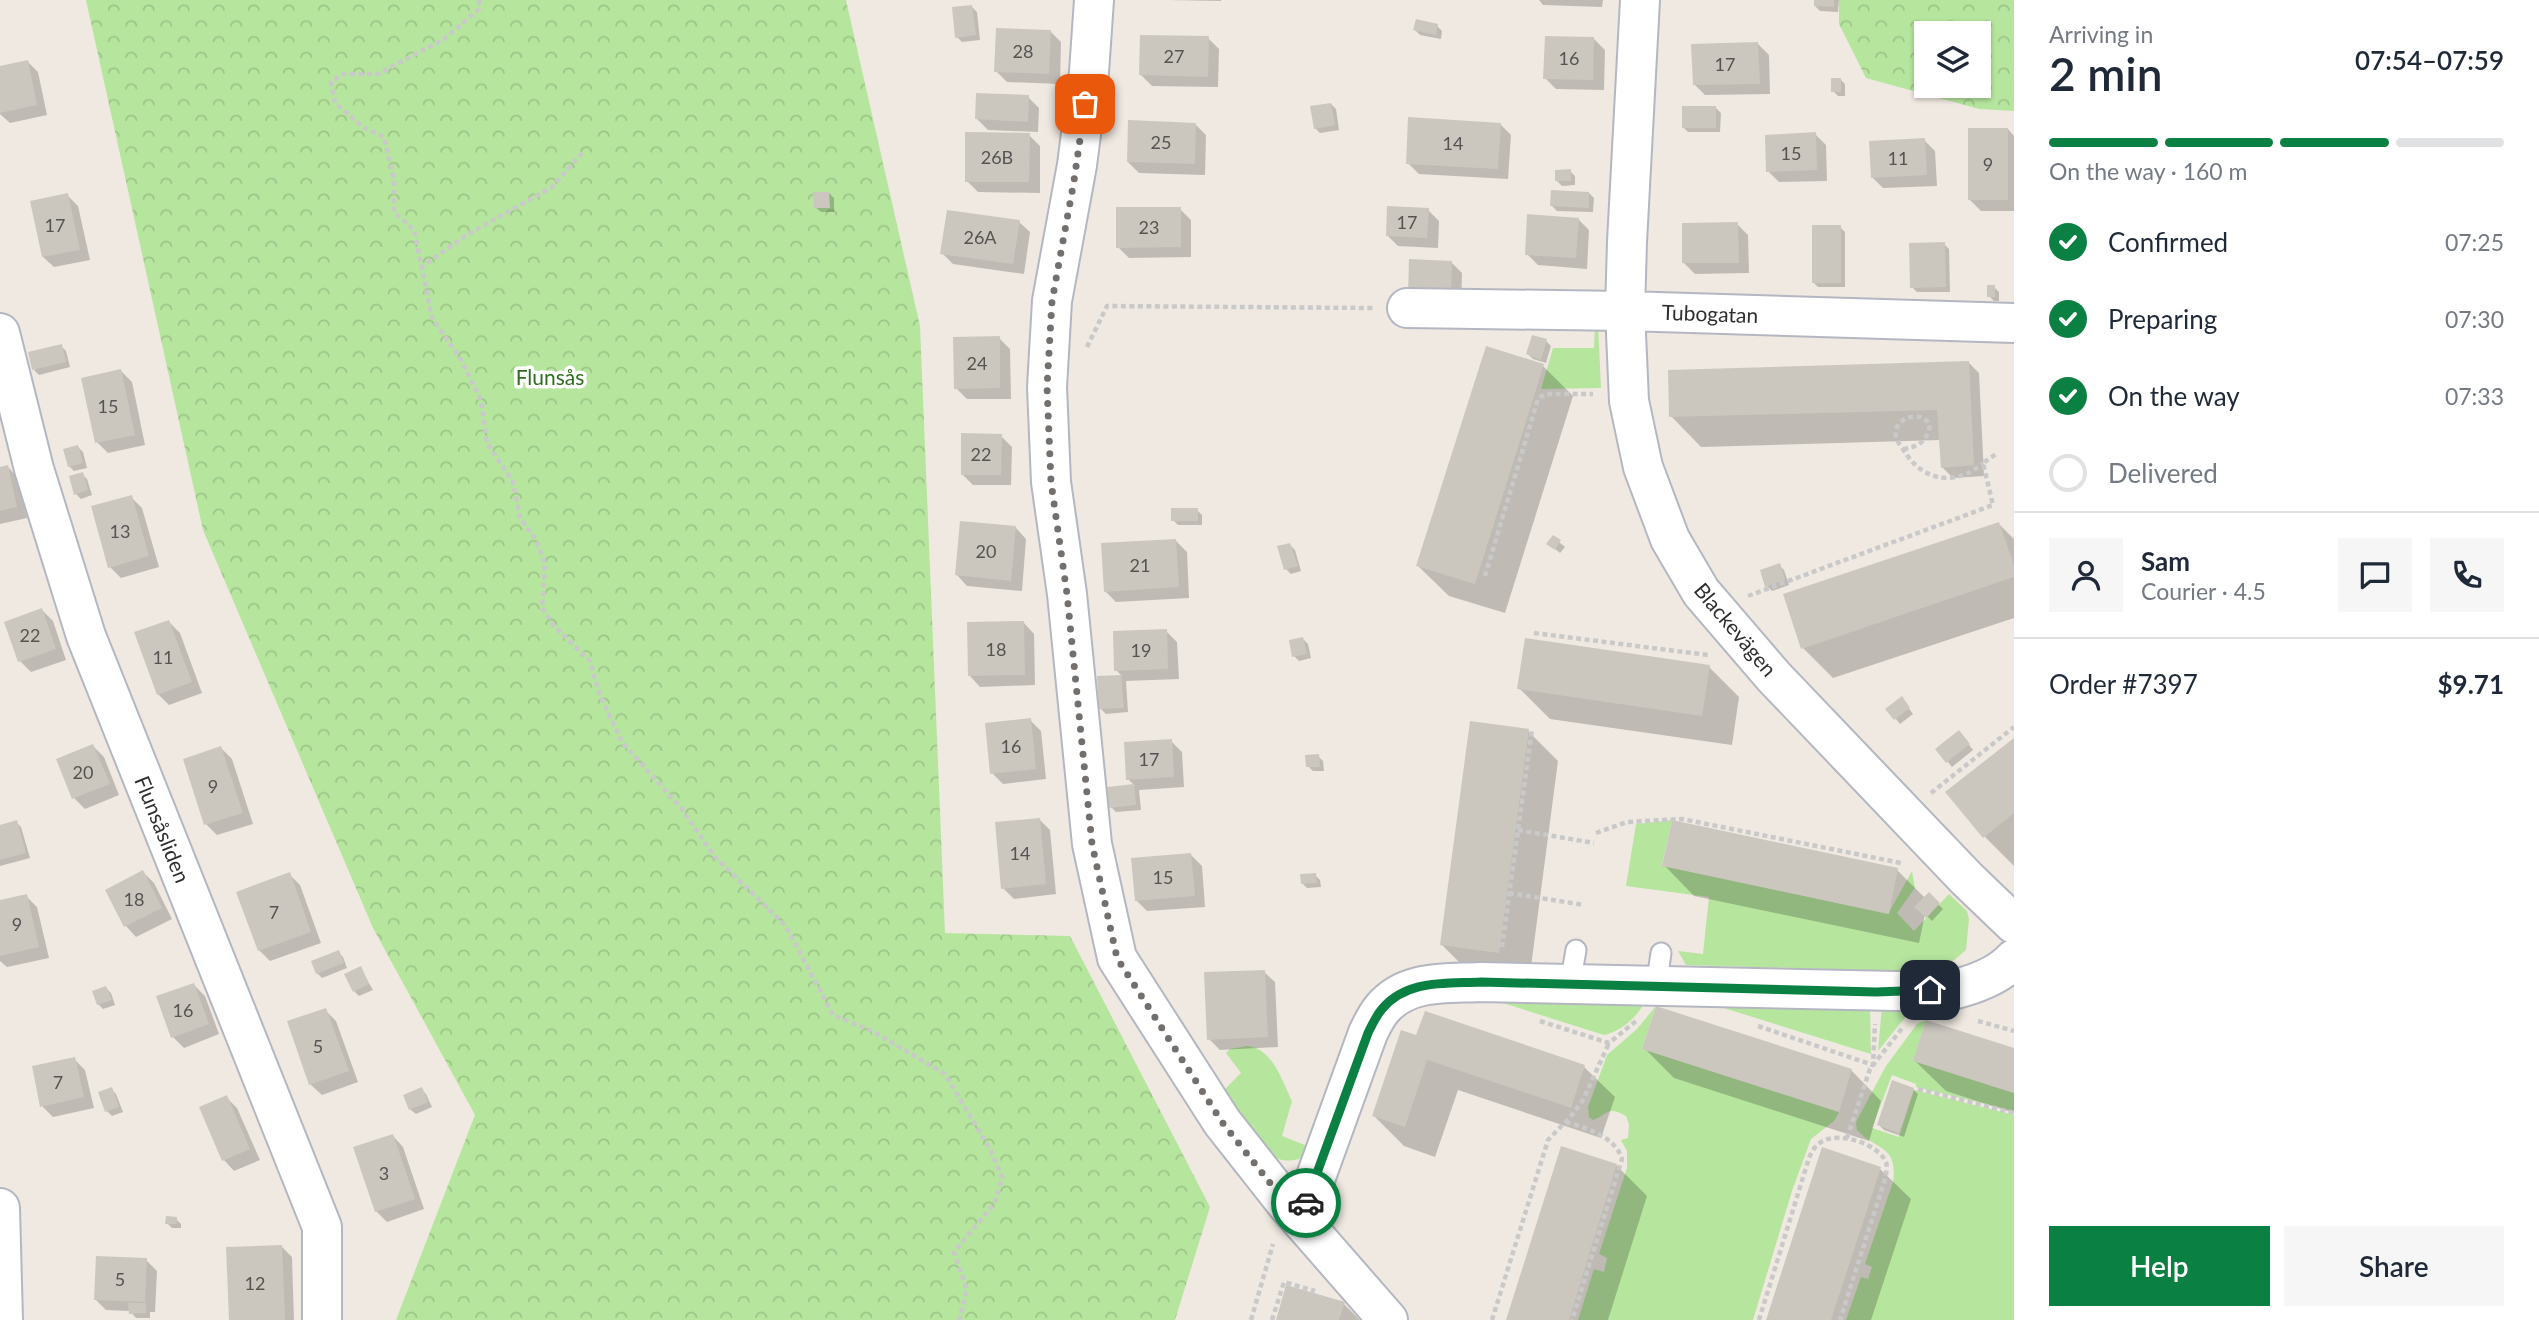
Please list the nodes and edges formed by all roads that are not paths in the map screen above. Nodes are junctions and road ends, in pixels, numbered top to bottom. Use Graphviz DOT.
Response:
graph roads {
  1 [pos="1094,0"];
  2 [pos="1640,0"];
  3 [pos="1407,309"];
  4 [pos="1625,311"];
  5 [pos="2014,323"];
  6 [pos="0,334"];
  7 [pos="2014,924"];
  8 [pos="2014,959"];
  9 [pos="0,1209"];
  10 [pos="1293,1210"];
  11 [pos="1378,1308"];
  12 [pos="2,1320"];
  13 [pos="322,1320"];
  1 -- 10 [label="street"];
  2 -- 4 [label="street, Blackevägen"];
  3 -- 4 [label="street, Tubogatan"];
  4 -- 5 [label="street, Tubogatan"];
  4 -- 7 [label="street, Blackevägen"];
  6 -- 13 [label="street, Flunsåsliden"];
  8 -- 10 [label="street"];
  9 -- 12 [label="street"];
  10 -- 11 [label="street"];
}
